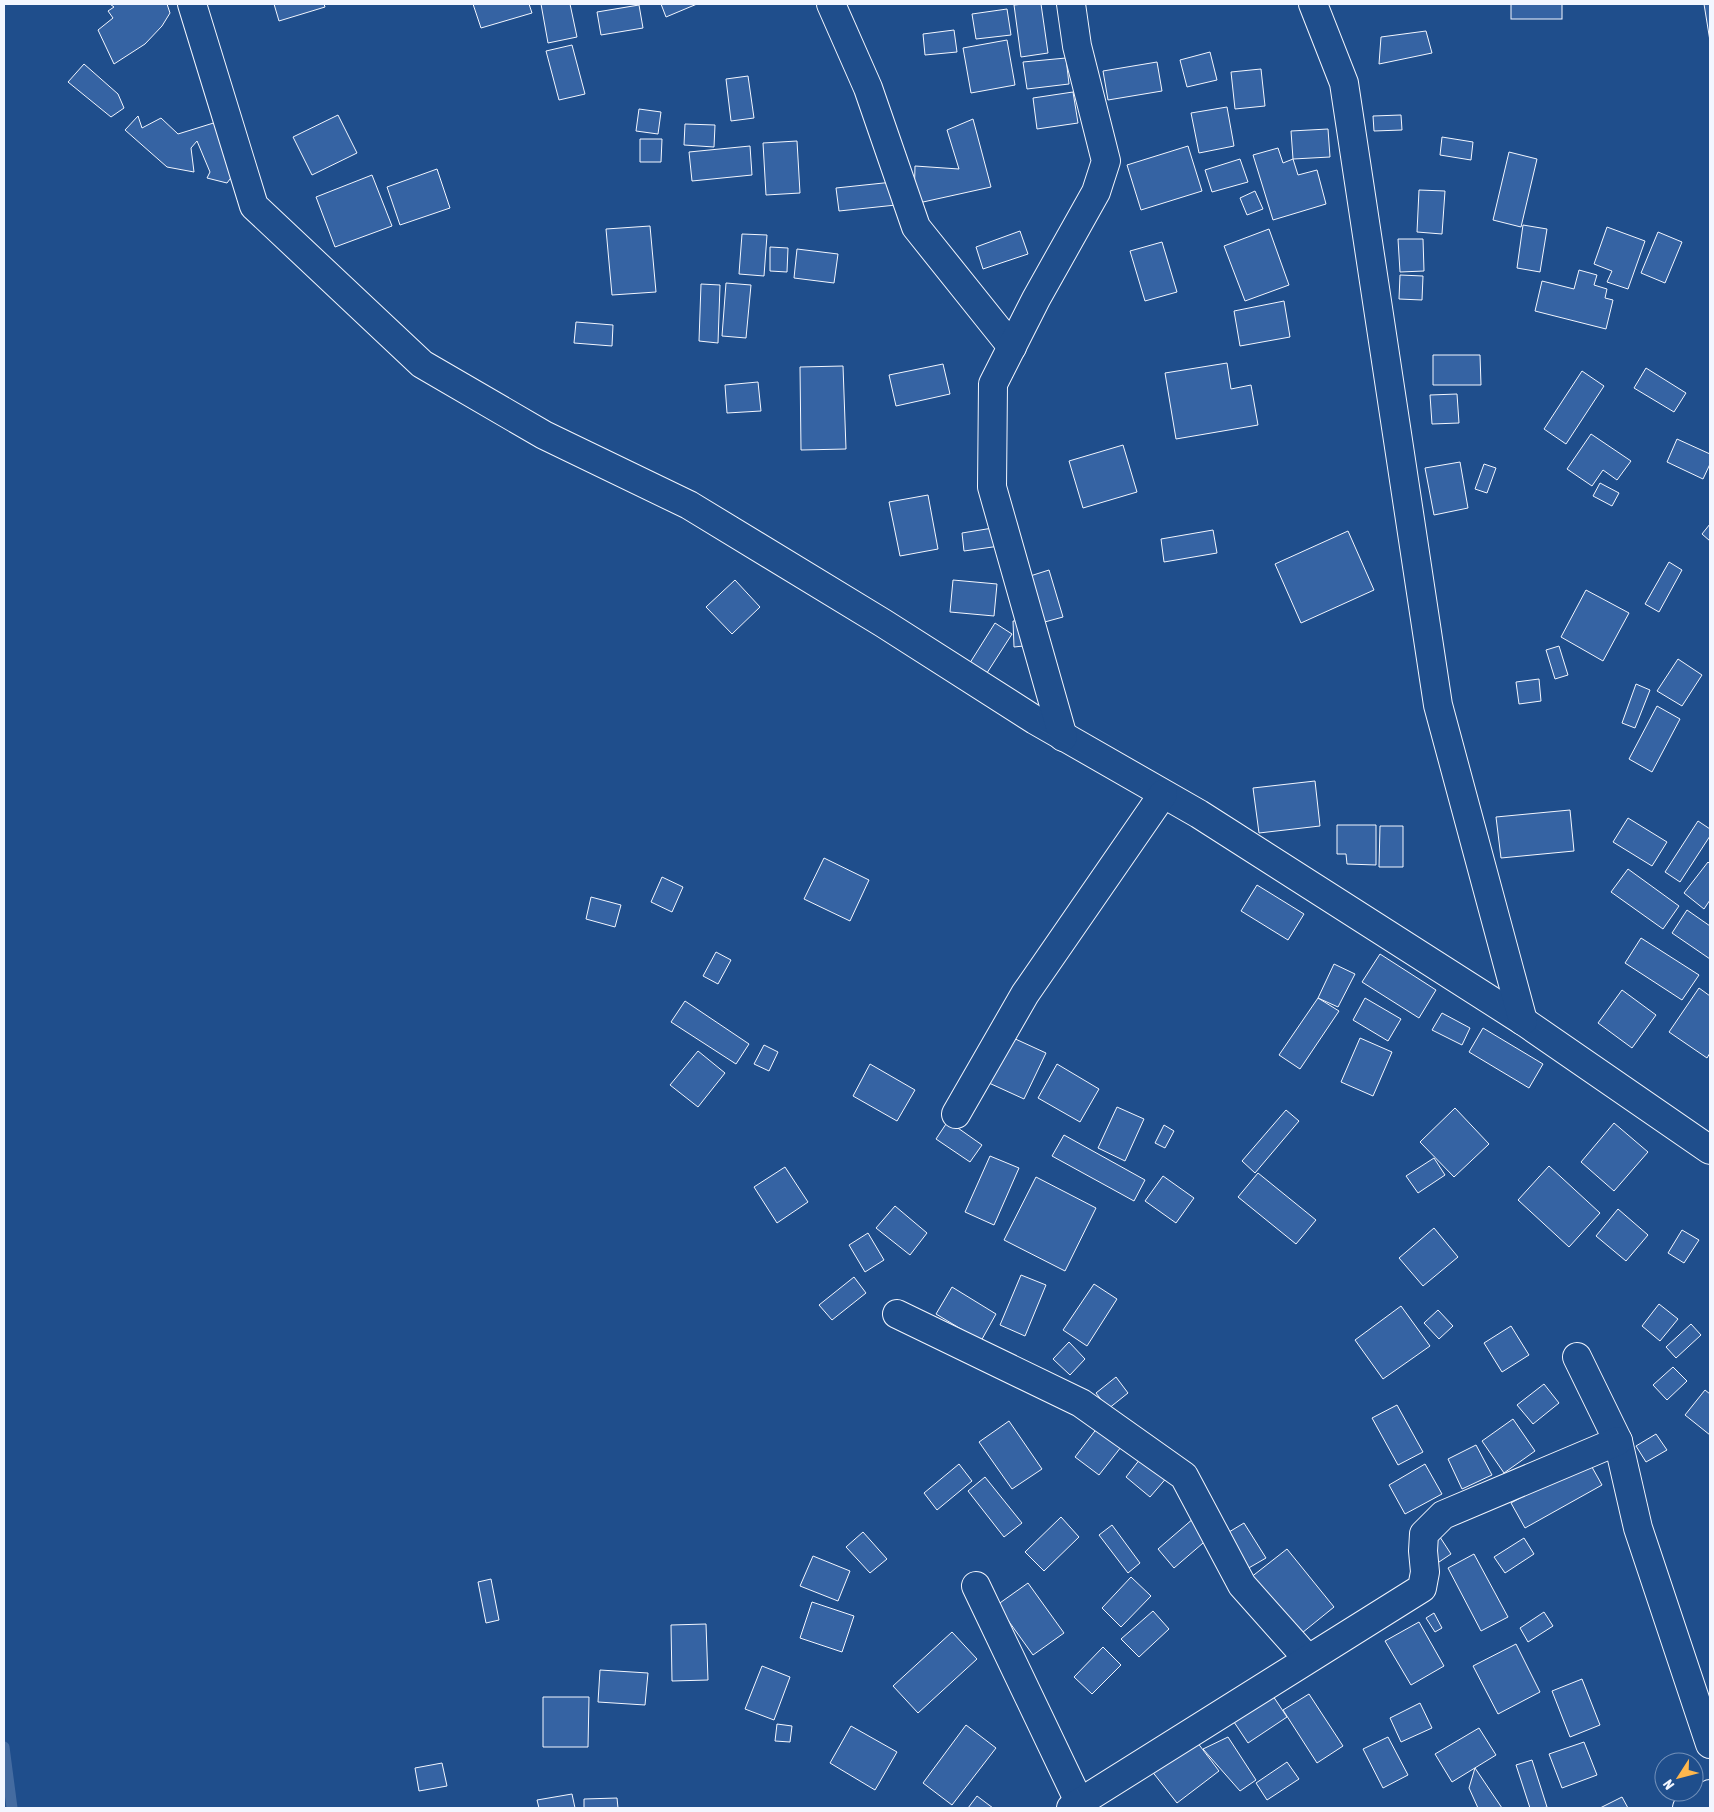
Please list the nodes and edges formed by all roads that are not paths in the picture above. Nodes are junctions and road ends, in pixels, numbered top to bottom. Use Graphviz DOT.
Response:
graph roads {
  1 [pos="192,4"];
  2 [pos="831,4"];
  3 [pos="1071,4"];
  4 [pos="1313,4"];
  5 [pos="1012,347"];
  6 [pos="1063,737"];
  7 [pos="1163,794"];
  8 [pos="1524,1021"];
  9 [pos="956,1114"];
  10 [pos="1710,1150"];
  11 [pos="897,1314"];
  12 [pos="1577,1356"];
  13 [pos="1618,1441"];
  14 [pos="976,1586"];
  15 [pos="1307,1658"];
  16 [pos="1710,1744"];
  17 [pos="1710,1794"];
  18 [pos="1077,1806"];
  19 [pos="1687,1808"];
  1 -- 6 [label="street"];
  2 -- 5 [label="street"];
  3 -- 5 [label="street"];
  4 -- 8 [label="street"];
  5 -- 6 [label="street"];
  6 -- 7 [label="street"];
  7 -- 8 [label="street"];
  7 -- 9 [label="street"];
  8 -- 10 [label="street"];
  11 -- 15 [label="street"];
  12 -- 13 [label="street"];
  13 -- 15 [label="street"];
  13 -- 16 [label="street"];
  14 -- 18 [label="street"];
  15 -- 18 [label="street"];
  17 -- 19 [label="street"];
}
